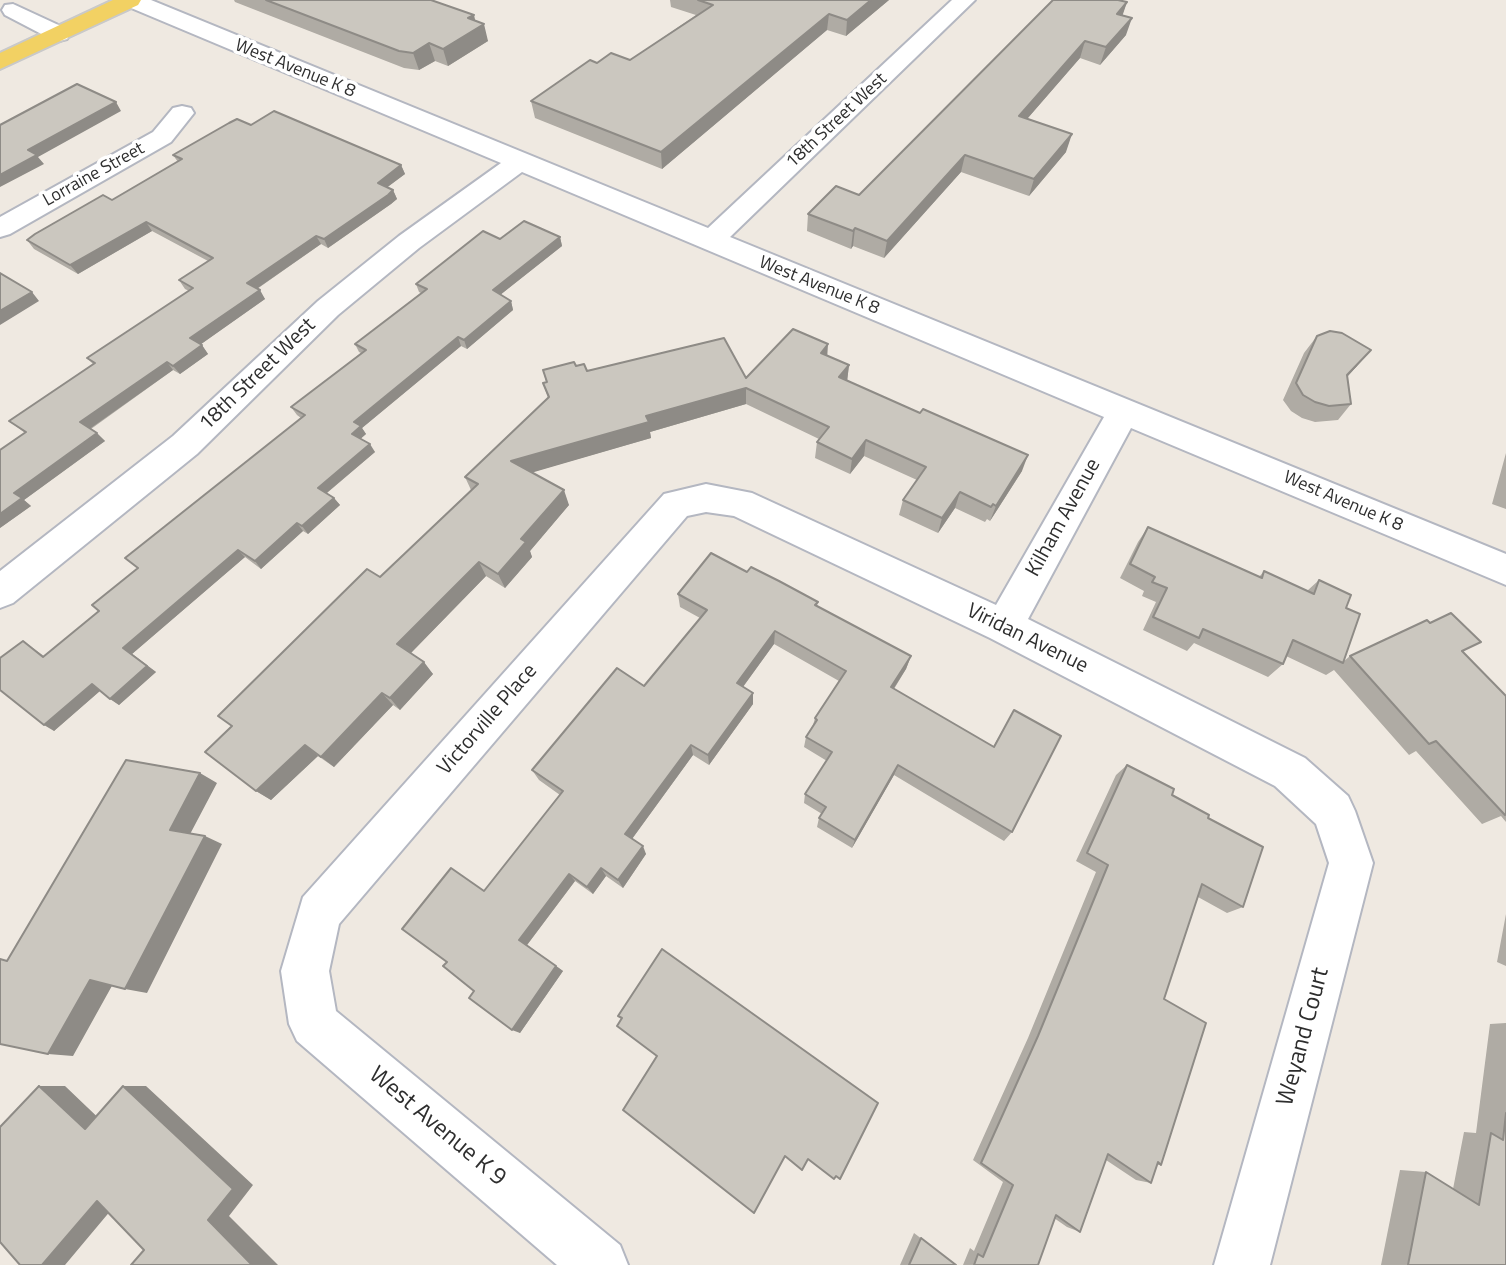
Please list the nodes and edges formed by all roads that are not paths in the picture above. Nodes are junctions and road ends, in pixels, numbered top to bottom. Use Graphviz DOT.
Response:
graph roads {
  1 [pos="131,0"];
  2 [pos="964,0"];
  3 [pos="4,10"];
  4 [pos="59,34"];
  5 [pos="0,62"];
  6 [pos="182,113"];
  7 [pos="520,162"];
  8 [pos="0,228"];
  9 [pos="710,241"];
  10 [pos="1124,411"];
  11 [pos="706,498"];
  12 [pos="1506,570"];
  13 [pos="0,592"];
  14 [pos="1004,626"];
  15 [pos="1333,811"];
  16 [pos="304,971"];
  17 [pos="600,1265"];
  18 [pos="1242,1265"];
  1 -- 4 [label="main road"];
  1 -- 7 [label="street, West Avenue K 8"];
  2 -- 9 [label="street, 18th Street West"];
  3 -- 4 [label="street"];
  4 -- 5 [label="main road"];
  6 -- 8 [label="street, Lorraine Street"];
  7 -- 9 [label="street, West Avenue K 8"];
  7 -- 13 [label="street, 18th Street West"];
  9 -- 10 [label="street, West Avenue K 8"];
  10 -- 12 [label="street, West Avenue K 8"];
  10 -- 14 [label="street, Kilham Avenue"];
  11 -- 14 [label="street, Viridan Avenue"];
  11 -- 16 [label="street, Victorville Place"];
  14 -- 15 [label="street, Viridan Avenue"];
  15 -- 18 [label="street, Weyand Court"];
  16 -- 17 [label="street, West Avenue K 9"];
}
